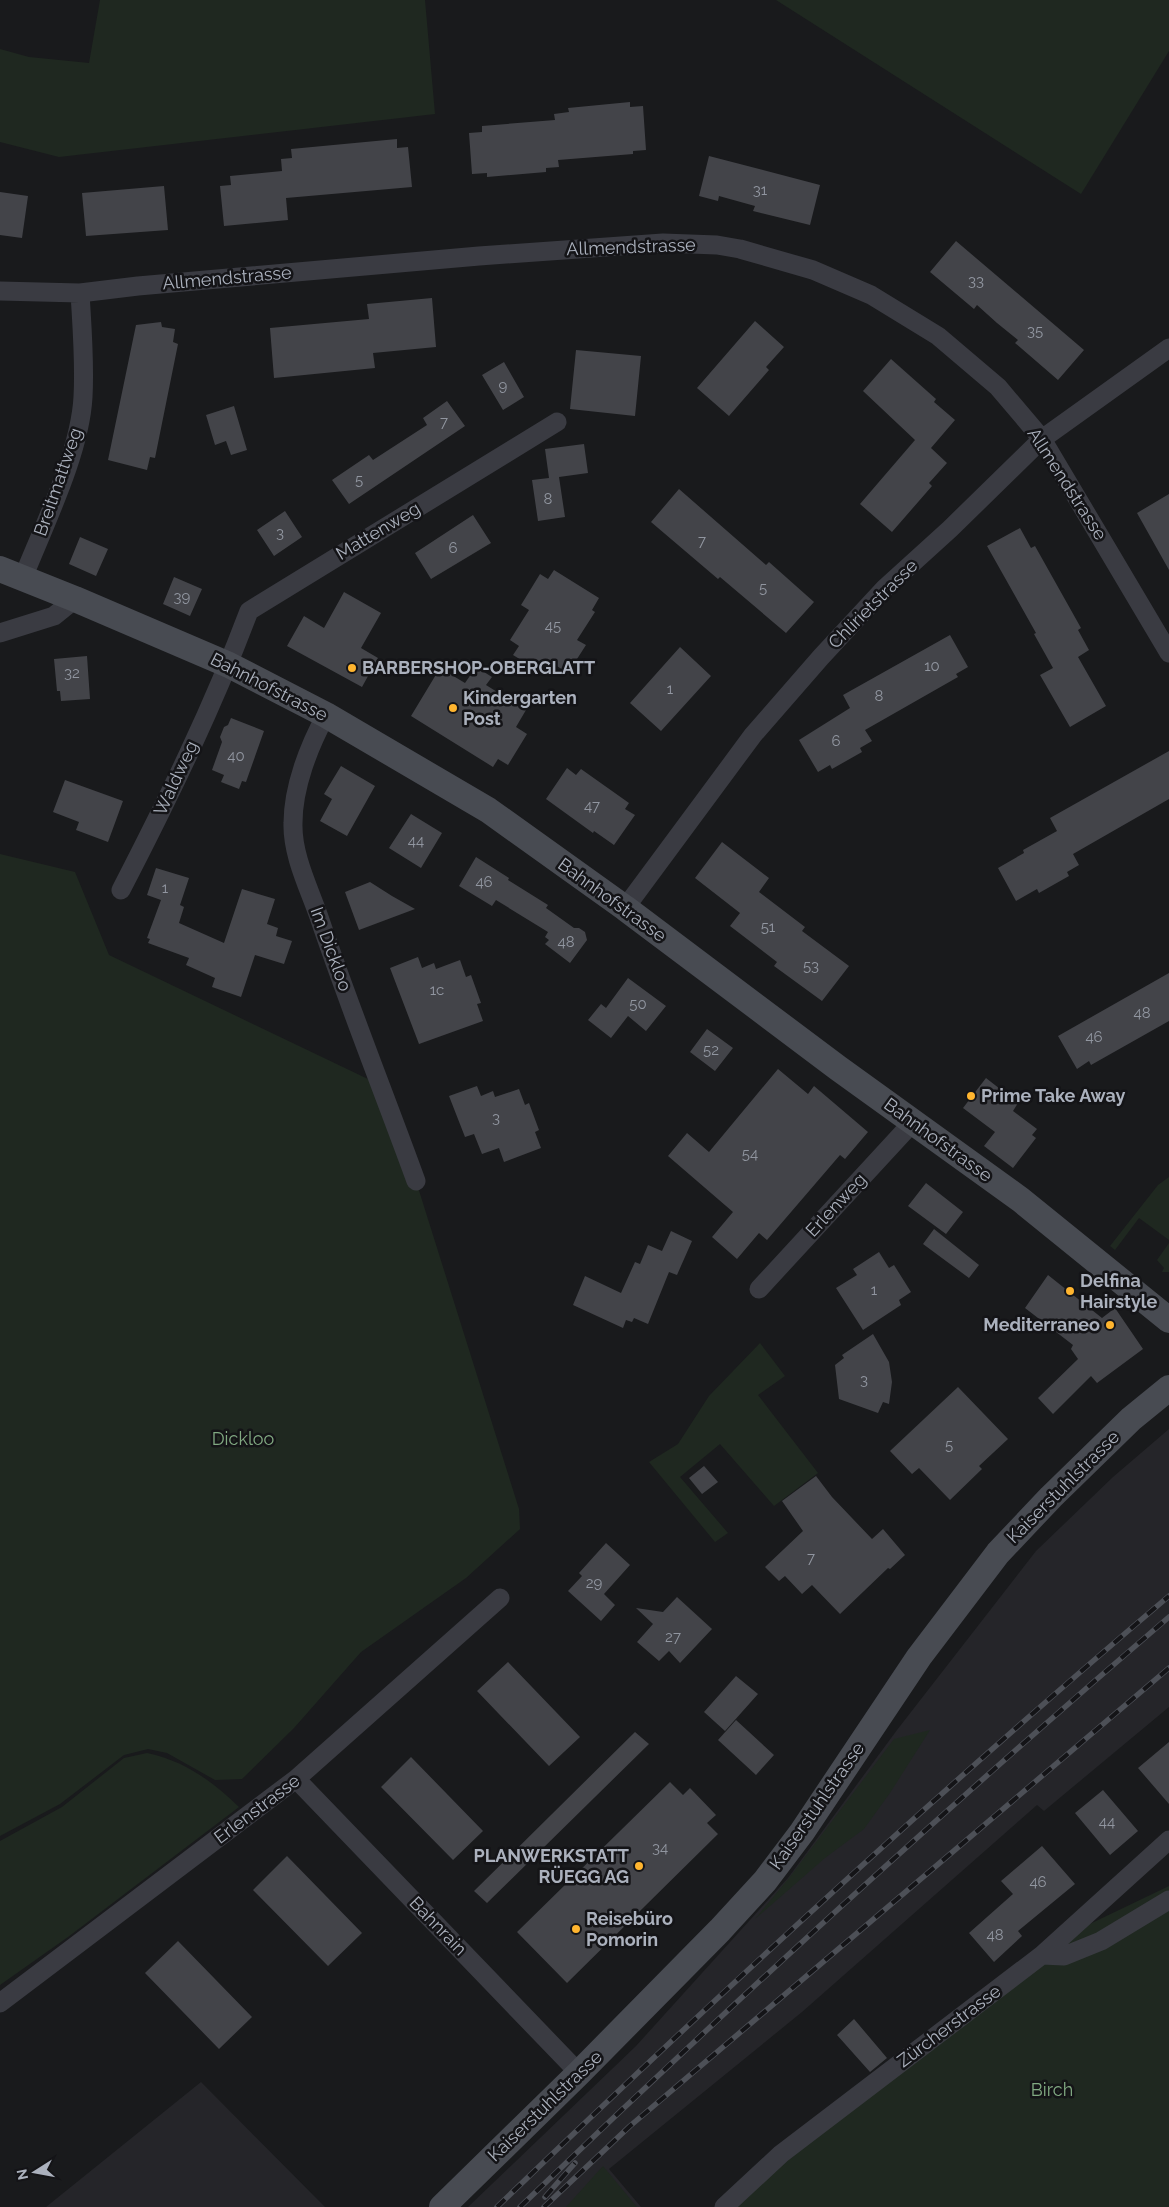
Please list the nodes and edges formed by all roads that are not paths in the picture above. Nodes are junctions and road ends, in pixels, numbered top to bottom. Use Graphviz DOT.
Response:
graph roads {
  1 [pos="0,291"];
  2 [pos="80,293"];
  3 [pos="1169,348"];
  4 [pos="557,422"];
  5 [pos="1042,439"];
  6 [pos="11,574"];
  7 [pos="75,599"];
  8 [pos="0,633"];
  9 [pos="1169,653"];
  10 [pos="229,665"];
  11 [pos="326,715"];
  12 [pos="121,890"];
  13 [pos="625,908"];
  14 [pos="912,1122"];
  15 [pos="416,1181"];
  16 [pos="759,1289"];
  17 [pos="1169,1320"];
  18 [pos="1169,1388"];
  19 [pos="500,1598"];
  20 [pos="296,1779"];
  21 [pos="1169,1840"];
  22 [pos="1169,1900"];
  23 [pos="1042,1955"];
  24 [pos="0,2003"];
  25 [pos="579,2073"];
  26 [pos="442,2207"];
  27 [pos="724,2207"];
  1 -- 2 [label="street, Allmendstrasse"];
  2 -- 5 [label="street, Allmendstrasse"];
  2 -- 6 [label="street, Breitmattweg"];
  3 -- 5 [label="street, Chlirietstrasse"];
  4 -- 10 [label="street, Mattenweg"];
  5 -- 9 [label="street, Allmendstrasse"];
  5 -- 13 [label="street, Chlirietstrasse"];
  6 -- 7 [label="street, Bahnhofstrasse"];
  7 -- 8 [label="street"];
  7 -- 10 [label="street, Bahnhofstrasse"];
  10 -- 11 [label="street, Bahnhofstrasse"];
  10 -- 12 [label="street, Waldweg"];
  11 -- 13 [label="street, Bahnhofstrasse"];
  11 -- 15 [label="street, Im Dickloo"];
  13 -- 14 [label="street, Bahnhofstrasse"];
  14 -- 16 [label="street, Erlenweg"];
  14 -- 17 [label="street, Bahnhofstrasse"];
  18 -- 25 [label="street, Kaiserstuhlstrasse"];
  19 -- 20 [label="street, Erlenstrasse"];
  20 -- 24 [label="street, Erlenstrasse"];
  20 -- 25 [label="street, Bahnrain"];
  21 -- 23 [label="street, Zürcherstrasse"];
  22 -- 23 [label="street"];
  23 -- 27 [label="street, Zürcherstrasse"];
  25 -- 26 [label="street, Kaiserstuhlstrasse"];
}
